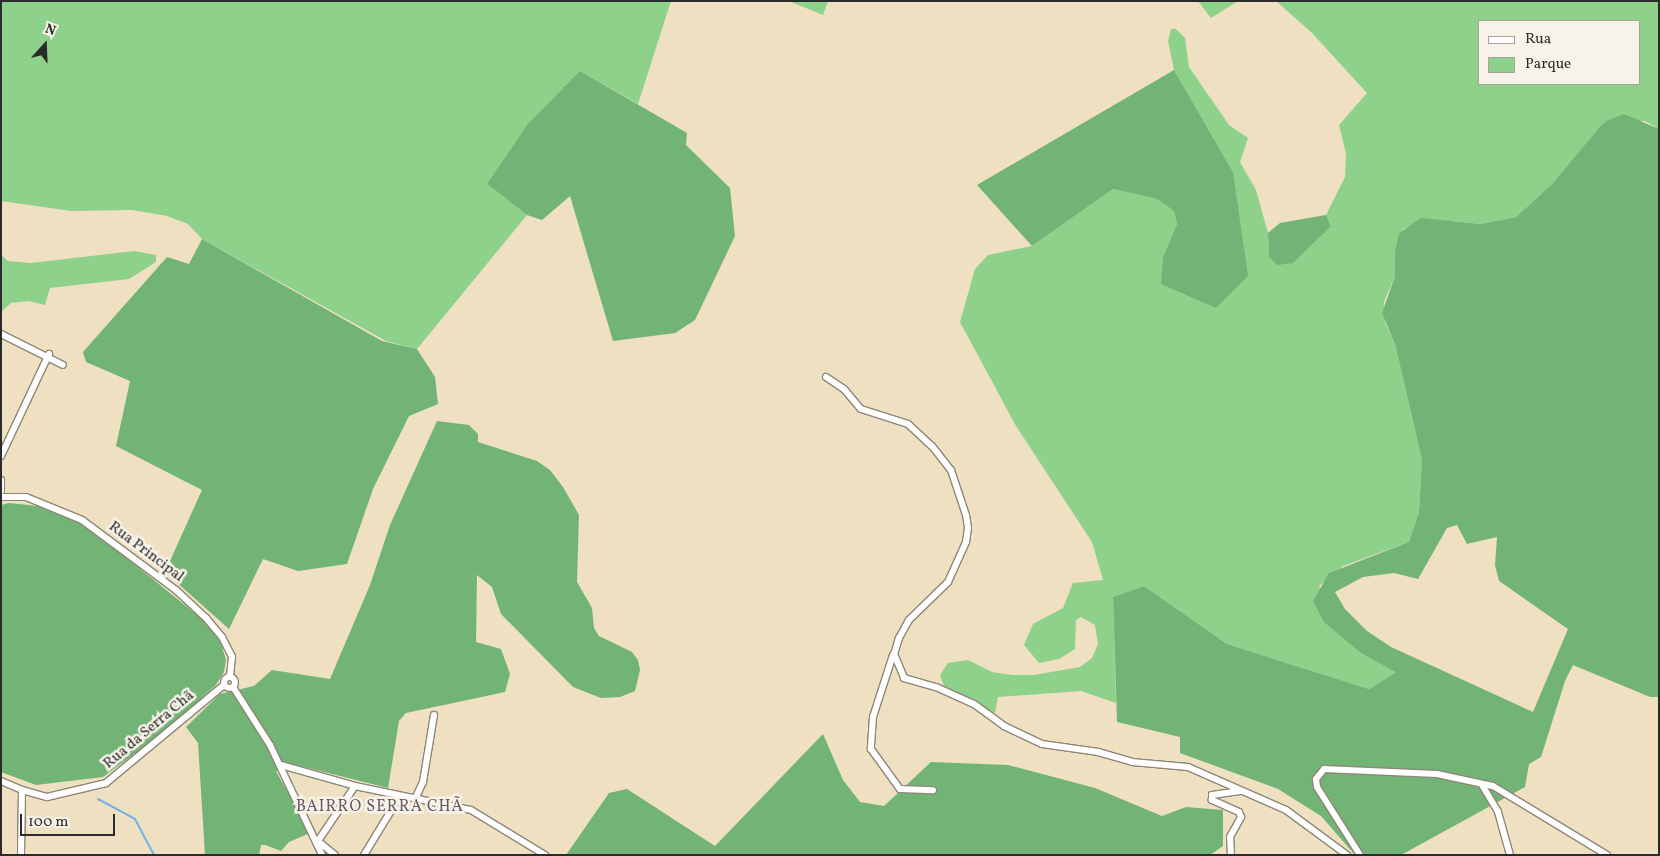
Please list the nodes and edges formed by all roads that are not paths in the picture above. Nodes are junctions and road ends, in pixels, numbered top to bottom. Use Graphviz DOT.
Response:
graph roads {
  1 [pos="1,334"];
  2 [pos="48,357"];
  3 [pos="63,365"];
  4 [pos="826,377"];
  5 [pos="1,456"];
  6 [pos="1,480"];
  7 [pos="1,490"];
  8 [pos="1,497"];
  9 [pos="894,654"];
  10 [pos="230,677"];
  11 [pos="224,685"];
  12 [pos="233,687"];
  13 [pos="434,715"];
  14 [pos="281,765"];
  15 [pos="1,781"];
  16 [pos="1482,785"];
  17 [pos="355,786"];
  18 [pos="22,790"];
  19 [pos="934,790"];
  20 [pos="1243,791"];
  21 [pos="400,796"];
  22 [pos="416,799"];
  23 [pos="318,841"];
  24 [pos="21,855"];
  25 [pos="322,855"];
  26 [pos="335,855"];
  27 [pos="364,855"];
  28 [pos="545,855"];
  29 [pos="1231,855"];
  30 [pos="1347,855"];
  31 [pos="1360,855"];
  32 [pos="1510,855"];
  33 [pos="1607,855"];
  1 -- 2 [label="street"];
  2 -- 3 [label="street"];
  2 -- 5 [label="street"];
  4 -- 9 [label="street"];
  6 -- 7 [label="street"];
  8 -- 10 [label="street, Rua Principal"];
  9 -- 19 [label="street"];
  9 -- 20 [label="street"];
  10 -- 11 [label="street, Rua da Serra Chã"];
  10 -- 12 [label="street, Rua Principal"];
  11 -- 12 [label="street"];
  11 -- 18 [label="street, Rua da Serra Chã"];
  12 -- 14 [label="street"];
  13 -- 22 [label="street"];
  14 -- 17 [label="street"];
  14 -- 23 [label="street"];
  15 -- 18 [label="street, Rua da Serra Chã"];
  16 -- 31 [label="street"];
  16 -- 32 [label="street"];
  16 -- 33 [label="street"];
  17 -- 21 [label="street"];
  17 -- 23 [label="street"];
  18 -- 24 [label="street"];
  20 -- 29 [label="street"];
  20 -- 30 [label="street"];
  21 -- 22 [label="street"];
  21 -- 27 [label="street"];
  22 -- 28 [label="street"];
  23 -- 25 [label="street"];
  23 -- 26 [label="street"];
}
